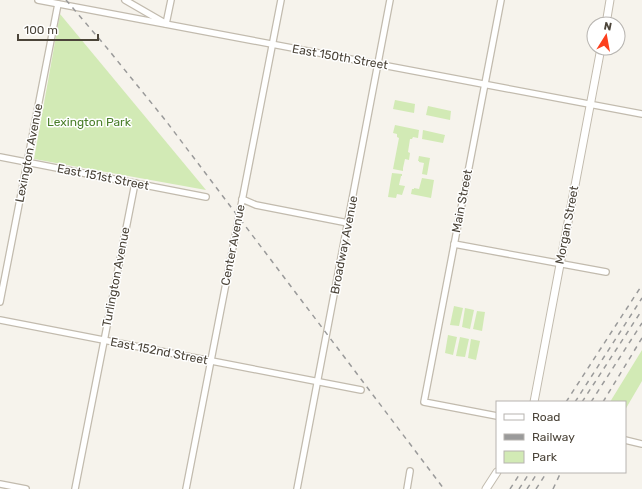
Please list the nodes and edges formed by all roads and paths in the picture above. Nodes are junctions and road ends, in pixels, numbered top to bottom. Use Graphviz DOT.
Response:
graph roads {
  1 [pos="38,0"];
  2 [pos="125,0"];
  3 [pos="171,0"];
  4 [pos="280,0"];
  5 [pos="390,0"];
  6 [pos="501,0"];
  7 [pos="610,0"];
  8 [pos="58,4"];
  9 [pos="607,16"];
  10 [pos="166,24"];
  11 [pos="272,45"];
  12 [pos="599,56"];
  13 [pos="378,64"];
  14 [pos="484,84"];
  15 [pos="590,105"];
  16 [pos="642,114"];
  17 [pos="0,157"];
  18 [pos="27,163"];
  19 [pos="135,183"];
  20 [pos="206,197"];
  21 [pos="242,199"];
  22 [pos="348,223"];
  23 [pos="454,244"];
  24 [pos="560,264"];
  25 [pos="606,272"];
  26 [pos="0,302"];
  27 [pos="0,320"];
  28 [pos="104,340"];
  29 [pos="211,361"];
  30 [pos="317,382"];
  31 [pos="361,390"];
  32 [pos="534,401"];
  33 [pos="496,416"];
  34 [pos="626,440"];
  35 [pos="642,444"];
  36 [pos="410,471"];
  37 [pos="496,473"];
  38 [pos="0,484"];
  39 [pos="26,489"];
  40 [pos="75,489"];
  41 [pos="186,489"];
  42 [pos="297,489"];
  43 [pos="407,489"];
  44 [pos="486,489"];
  1 -- 8 [label="street, East 150th Street"];
  2 -- 10 [label="street"];
  3 -- 10 [label="street"];
  4 -- 11 [label="street, Center Avenue"];
  5 -- 13 [label="street, Broadway Avenue"];
  6 -- 14 [label="street, Main Street"];
  7 -- 9 [label="street"];
  8 -- 10 [label="street, East 150th Street"];
  8 -- 18 [label="street, Lexington Avenue"];
  10 -- 11 [label="street, East 150th Street"];
  11 -- 13 [label="street, East 150th Street"];
  11 -- 21 [label="street, Center Avenue"];
  12 -- 15 [label="street, Morgan Street"];
  13 -- 14 [label="street, East 150th Street"];
  13 -- 22 [label="street, Broadway Avenue"];
  14 -- 15 [label="street, East 150th Street"];
  14 -- 23 [label="street, Main Street"];
  15 -- 16 [label="street, East 150th Street"];
  15 -- 24 [label="street, Morgan Street"];
  17 -- 18 [label="street, East 151st Street"];
  18 -- 19 [label="street, East 151st Street"];
  18 -- 26 [label="street, Lexington Avenue"];
  19 -- 20 [label="street, East 151st Street"];
  19 -- 28 [label="street, Turlington Avenue"];
  21 -- 22 [label="street"];
  21 -- 29 [label="street, Center Avenue"];
  22 -- 30 [label="street, Broadway Avenue"];
  23 -- 24 [label="street"];
  23 -- 33 [label="street, Main Street"];
  24 -- 25 [label="street"];
  24 -- 32 [label="street, Morgan Street"];
  27 -- 28 [label="street, East 152nd Street"];
  28 -- 29 [label="street, East 152nd Street"];
  28 -- 40 [label="street, Turlington Avenue"];
  29 -- 30 [label="street, East 152nd Street"];
  29 -- 41 [label="street, Center Avenue"];
  30 -- 31 [label="street, East 152nd Street"];
  30 -- 42 [label="street, Broadway Avenue"];
  34 -- 35 [label="street"];
  36 -- 43 [label="street"];
  37 -- 44 [label="street"];
  38 -- 39 [label="street"];
}
